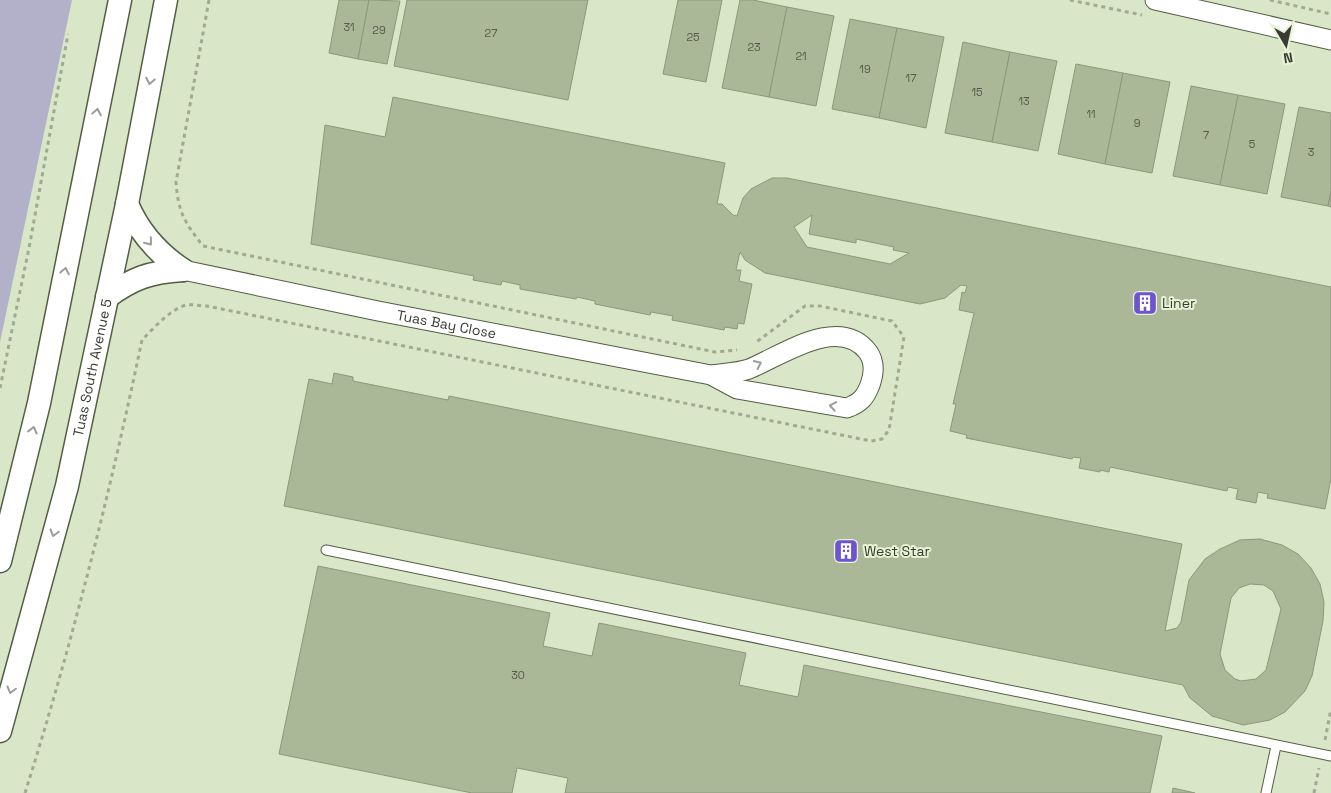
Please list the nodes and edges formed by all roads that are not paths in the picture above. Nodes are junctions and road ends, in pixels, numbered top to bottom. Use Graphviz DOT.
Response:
graph roads {
  1 [pos="120,0"];
  2 [pos="166,0"];
  3 [pos="1155,0"];
  4 [pos="1331,40"];
  5 [pos="127,204"];
  6 [pos="183,270"];
  7 [pos="107,297"];
  8 [pos="711,375"];
  9 [pos="326,550"];
  10 [pos="0,561"];
  11 [pos="0,731"];
  12 [pos="1276,746"];
  13 [pos="1331,756"];
  14 [pos="1266,793"];
  10 -- 1 [label="street, one-way"];
  2 -- 5 [label="street, Tuas South Avenue 5, one-way"];
  3 -- 4 [label="street"];
  5 -- 6 [label="street, one-way"];
  5 -- 7 [label="street, Tuas South Avenue 5"];
  6 -- 7 [label="street"];
  6 -- 8 [label="street, Tuas Bay Close"];
  7 -- 11 [label="street, Tuas South Avenue 5, one-way"];
  8 -- 8 [label="street, Tuas Bay Close, one-way"];
  9 -- 12 [label="lane"];
  12 -- 13 [label="lane"];
  12 -- 14 [label="lane"];
}
